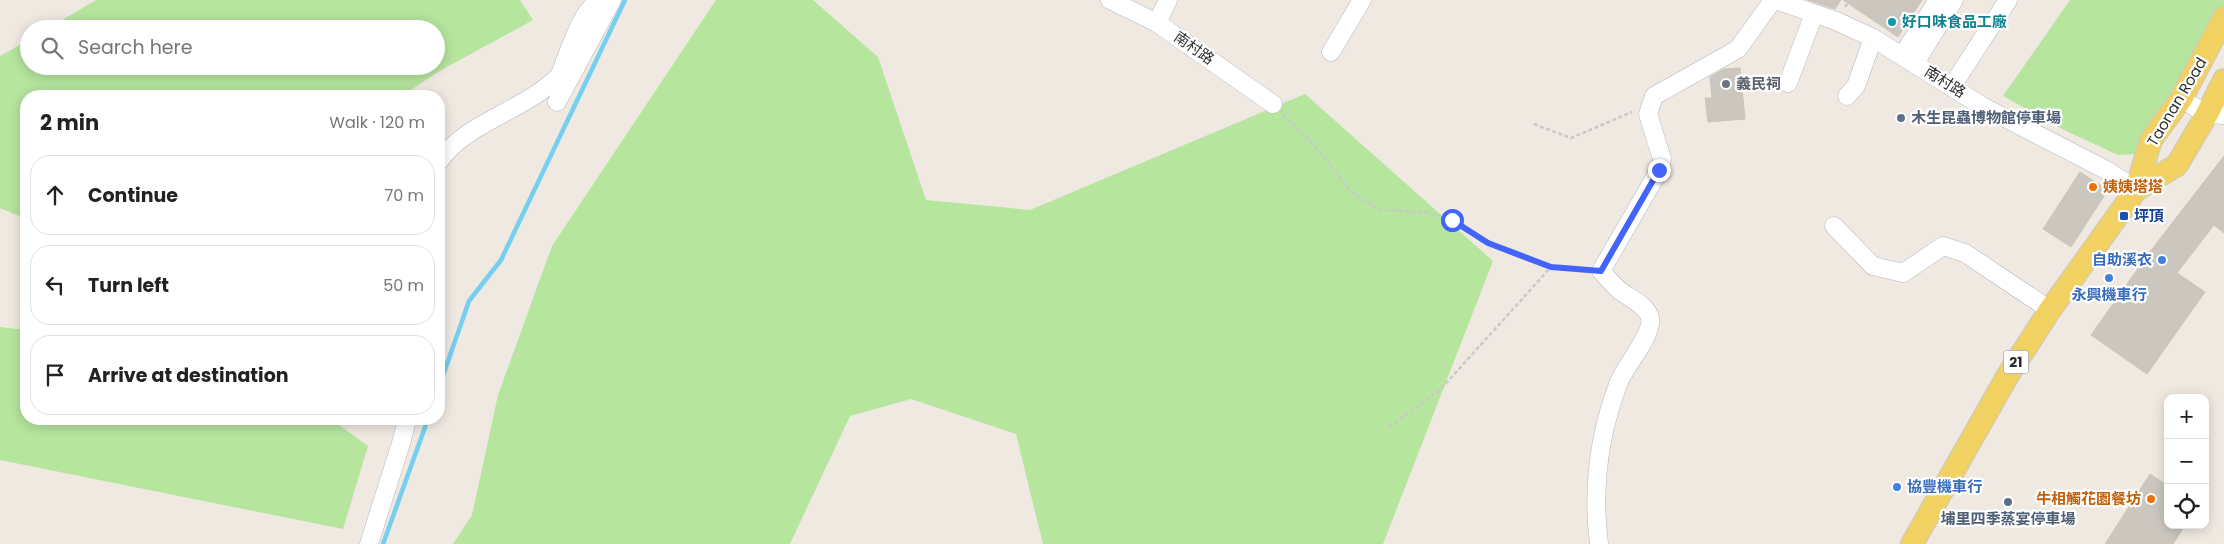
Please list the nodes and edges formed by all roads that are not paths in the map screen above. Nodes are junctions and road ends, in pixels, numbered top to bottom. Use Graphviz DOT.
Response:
graph roads {
  1 [pos="600,0"];
  2 [pos="612,0"];
  3 [pos="1110,0"];
  4 [pos="1168,0"];
  5 [pos="1362,0"];
  6 [pos="1774,0"];
  7 [pos="1938,0"];
  8 [pos="1954,0"];
  9 [pos="2008,0"];
  10 [pos="1814,14"];
  11 [pos="2224,18"];
  12 [pos="1157,23"];
  13 [pos="1873,38"];
  14 [pos="1331,52"];
  15 [pos="1909,60"];
  16 [pos="2224,80"];
  17 [pos="1788,83"];
  18 [pos="1943,84"];
  19 [pos="1847,96"];
  20 [pos="2181,99"];
  21 [pos="557,102"];
  22 [pos="1273,104"];
  23 [pos="2216,114"];
  24 [pos="445,153"];
  25 [pos="2136,190"];
  26 [pos="1834,226"];
  27 [pos="2050,310"];
  28 [pos="406,425"];
  29 [pos="369,544"];
  30 [pos="1599,544"];
  31 [pos="1912,544"];
  1 -- 24 [label="street"];
  2 -- 21 [label="street"];
  3 -- 12 [label="street, 南村路"];
  4 -- 12 [label="street"];
  5 -- 14 [label="street"];
  6 -- 10 [label="street, 南村路"];
  6 -- 30 [label="street"];
  7 -- 15 [label="street"];
  8 -- 15 [label="street"];
  9 -- 18 [label="street"];
  10 -- 13 [label="street, 南村路"];
  10 -- 17 [label="street"];
  11 -- 20 [label="main road, Taonan Road / 21"];
  12 -- 22 [label="street, 南村路"];
  13 -- 15 [label="street, 南村路"];
  13 -- 19 [label="street"];
  15 -- 18 [label="street, 南村路"];
  16 -- 23 [label="main road, Taonan Road / 21"];
  18 -- 25 [label="street, 南村路"];
  20 -- 23 [label="street"];
  20 -- 25 [label="main road, Taonan Road / 21"];
  23 -- 25 [label="main road, Taonan Road / 21"];
  25 -- 27 [label="main road, Taonan Road / 21"];
  26 -- 27 [label="street"];
  27 -- 31 [label="main road, Taonan Road / 21"];
  28 -- 29 [label="street"];
}
